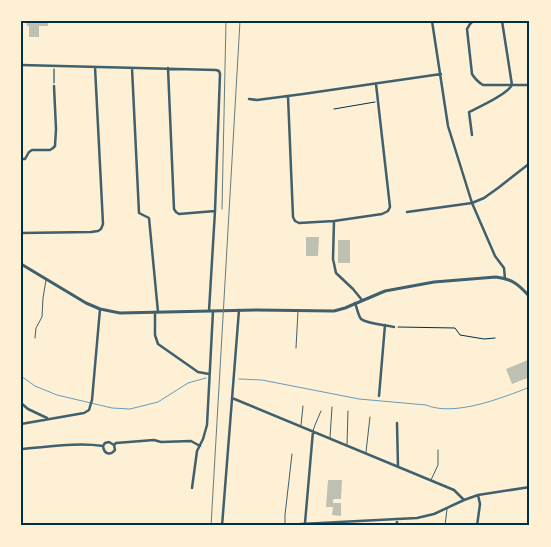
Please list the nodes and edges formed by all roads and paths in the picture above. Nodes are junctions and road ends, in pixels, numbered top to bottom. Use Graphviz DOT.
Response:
graph roads {
  1 [pos="432,21"];
  2 [pos="473,21"];
  3 [pos="502,21"];
  4 [pos="21,65"];
  5 [pos="54,66"];
  6 [pos="95,67"];
  7 [pos="132,68"];
  8 [pos="168,68"];
  9 [pos="441,74"];
  10 [pos="376,84"];
  11 [pos="512,85"];
  12 [pos="530,85"];
  13 [pos="54,86"];
  14 [pos="288,96"];
  15 [pos="249,99"];
  16 [pos="378,102"];
  17 [pos="334,109"];
  18 [pos="472,135"];
  19 [pos="21,160"];
  20 [pos="530,162"];
  21 [pos="472,203"];
  22 [pos="215,211"];
  23 [pos="407,212"];
  24 [pos="334,221"];
  25 [pos="21,233"];
  26 [pos="21,264"];
  27 [pos="505,278"];
  28 [pos="46,279"];
  29 [pos="530,297"];
  30 [pos="362,300"];
  31 [pos="355,303"];
  32 [pos="100,309"];
  33 [pos="239,310"];
  34 [pos="298,310"];
  35 [pos="211,311"];
  36 [pos="156,312"];
  37 [pos="385,325"];
  38 [pos="394,326"];
  39 [pos="35,338"];
  40 [pos="495,338"];
  41 [pos="296,348"];
  42 [pos="209,374"];
  43 [pos="379,396"];
  44 [pos="232,398"];
  45 [pos="21,404"];
  46 [pos="303,406"];
  47 [pos="332,407"];
  48 [pos="321,411"];
  49 [pos="348,411"];
  50 [pos="370,417"];
  51 [pos="49,419"];
  52 [pos="396,423"];
  53 [pos="21,424"];
  54 [pos="300,426"];
  55 [pos="314,431"];
  56 [pos="330,438"];
  57 [pos="114,445"];
  58 [pos="103,446"];
  59 [pos="200,446"];
  60 [pos="347,446"];
  61 [pos="21,449"];
  62 [pos="438,450"];
  63 [pos="365,453"];
  64 [pos="292,454"];
  65 [pos="398,467"];
  66 [pos="431,481"];
  67 [pos="530,487"];
  68 [pos="192,488"];
  69 [pos="478,495"];
  70 [pos="464,500"];
  71 [pos="448,508"];
  72 [pos="397,519"];
  73 [pos="305,523"];
  74 [pos="285,524"];
  75 [pos="281,525"];
  76 [pos="222,526"];
  77 [pos="397,526"];
  78 [pos="445,526"];
  79 [pos="477,526"];
  1 -- 9 [label="street"];
  2 -- 11 [label="street"];
  3 -- 11 [label="street"];
  4 -- 5 [label="street"];
  5 -- 6 [label="street"];
  5 -- 13 [label="path"];
  6 -- 7 [label="street"];
  6 -- 25 [label="street"];
  7 -- 8 [label="street"];
  7 -- 36 [label="street"];
  8 -- 22 [label="street"];
  8 -- 22 [label="street"];
  9 -- 10 [label="street"];
  9 -- 21 [label="street"];
  10 -- 14 [label="street"];
  10 -- 16 [label="street"];
  11 -- 12 [label="street"];
  11 -- 18 [label="street"];
  13 -- 19 [label="street"];
  14 -- 15 [label="street"];
  14 -- 24 [label="street"];
  16 -- 17 [label="path"];
  16 -- 24 [label="street"];
  20 -- 21 [label="street"];
  21 -- 23 [label="street"];
  21 -- 27 [label="street"];
  22 -- 35 [label="street"];
  24 -- 30 [label="street"];
  26 -- 28 [label="street"];
  27 -- 29 [label="street"];
  27 -- 30 [label="street"];
  28 -- 32 [label="street"];
  28 -- 39 [label="lane"];
  30 -- 31 [label="street"];
  31 -- 34 [label="street"];
  31 -- 37 [label="street"];
  32 -- 36 [label="street"];
  32 -- 51 [label="street"];
  33 -- 34 [label="street"];
  33 -- 35 [label="street"];
  33 -- 44 [label="street"];
  34 -- 41 [label="lane"];
  35 -- 36 [label="street"];
  35 -- 42 [label="street"];
  36 -- 42 [label="street"];
  37 -- 38 [label="street"];
  37 -- 43 [label="street"];
  38 -- 40 [label="path"];
  42 -- 59 [label="street"];
  44 -- 54 [label="street"];
  44 -- 76 [label="street"];
  45 -- 51 [label="street"];
  46 -- 54 [label="lane"];
  47 -- 56 [label="lane"];
  48 -- 55 [label="lane"];
  49 -- 60 [label="lane"];
  50 -- 63 [label="lane"];
  51 -- 53 [label="street"];
  52 -- 65 [label="street"];
  54 -- 55 [label="street"];
  55 -- 56 [label="street"];
  55 -- 73 [label="street"];
  56 -- 60 [label="street"];
  57 -- 58 [label="street"];
  57 -- 58 [label="street"];
  57 -- 59 [label="street"];
  58 -- 61 [label="street"];
  59 -- 68 [label="street"];
  60 -- 63 [label="street"];
  62 -- 66 [label="lane"];
  63 -- 65 [label="street"];
  64 -- 74 [label="lane"];
  65 -- 66 [label="street"];
  66 -- 70 [label="street"];
  67 -- 69 [label="street"];
  69 -- 70 [label="street"];
  69 -- 79 [label="street"];
  70 -- 71 [label="street"];
  71 -- 72 [label="street"];
  71 -- 78 [label="lane"];
  72 -- 73 [label="street"];
  72 -- 77 [label="street"];
  73 -- 74 [label="street"];
  74 -- 75 [label="street"];
}
